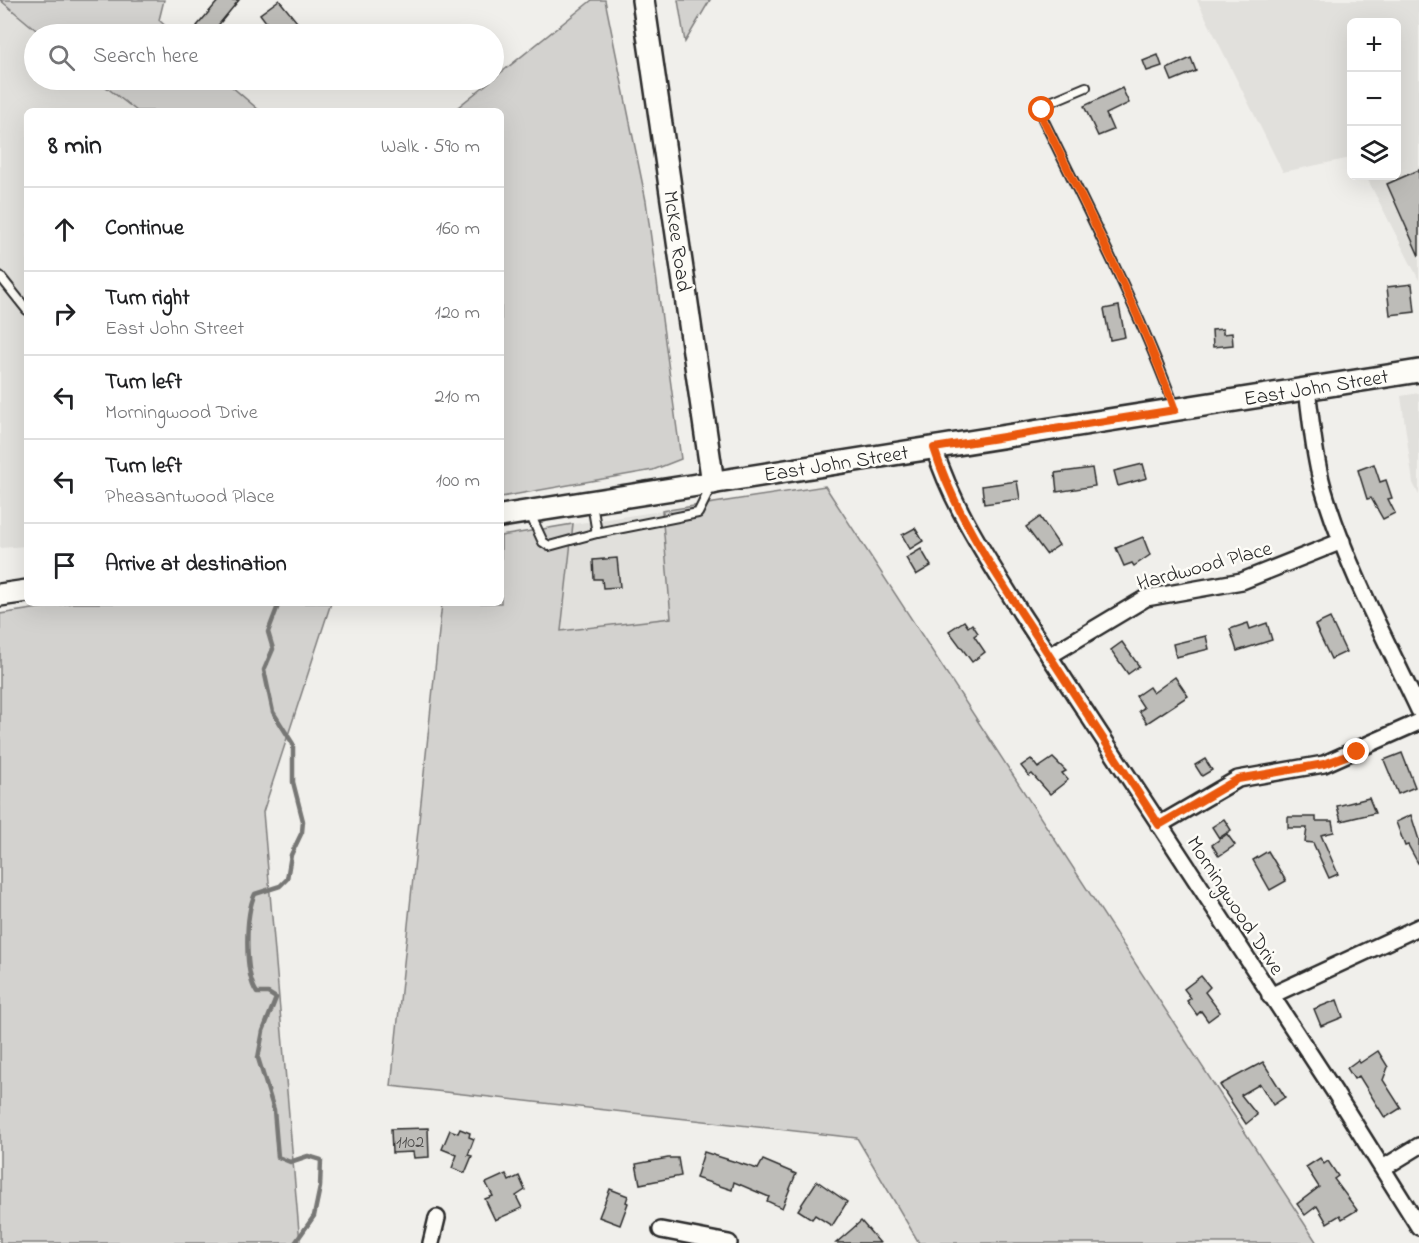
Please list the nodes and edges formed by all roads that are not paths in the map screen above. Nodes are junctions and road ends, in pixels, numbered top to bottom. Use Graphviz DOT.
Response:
graph roads {
  1 [pos="643,0"];
  2 [pos="1086,87"];
  3 [pos="0,276"];
  4 [pos="24,306"];
  5 [pos="1419,371"];
  6 [pos="1307,389"];
  7 [pos="1175,410"];
  8 [pos="934,448"];
  9 [pos="713,483"];
  10 [pos="592,503"];
  11 [pos="529,512"];
  12 [pos="504,516"];
  13 [pos="597,534"];
  14 [pos="1342,542"];
  15 [pos="24,591"];
  16 [pos="0,595"];
  17 [pos="1049,656"];
  18 [pos="1419,710"];
  19 [pos="1419,722"];
  20 [pos="1159,825"];
  21 [pos="1419,927"];
  22 [pos="1270,996"];
  23 [pos="1419,1146"];
  24 [pos="1383,1168"];
  25 [pos="437,1218"];
  26 [pos="1419,1227"];
  27 [pos="661,1230"];
  28 [pos="431,1243"];
  29 [pos="729,1243"];
  1 -- 9 [label="main road, McKee Road"];
  2 -- 7 [label="lane"];
  3 -- 4 [label="lane"];
  5 -- 6 [label="main road, East John Street"];
  6 -- 7 [label="main road, East John Street"];
  6 -- 14 [label="street"];
  7 -- 8 [label="main road, East John Street"];
  8 -- 9 [label="main road, East John Street"];
  8 -- 17 [label="street, Morningwood Drive"];
  9 -- 10 [label="main road, East John Street"];
  9 -- 13 [label="lane"];
  10 -- 11 [label="main road, East John Street"];
  10 -- 13 [label="lane"];
  11 -- 12 [label="main road, East John Street"];
  11 -- 13 [label="lane"];
  14 -- 17 [label="street, Hardwood Place"];
  14 -- 18 [label="street"];
  15 -- 16 [label="main road"];
  17 -- 20 [label="street, Morningwood Drive"];
  19 -- 20 [label="street"];
  20 -- 22 [label="street, Morningwood Drive"];
  21 -- 22 [label="street"];
  22 -- 24 [label="street, Morningwood Drive"];
  23 -- 24 [label="street"];
  24 -- 26 [label="street, Morningwood Drive"];
  25 -- 28 [label="street"];
  27 -- 29 [label="street"];
}
